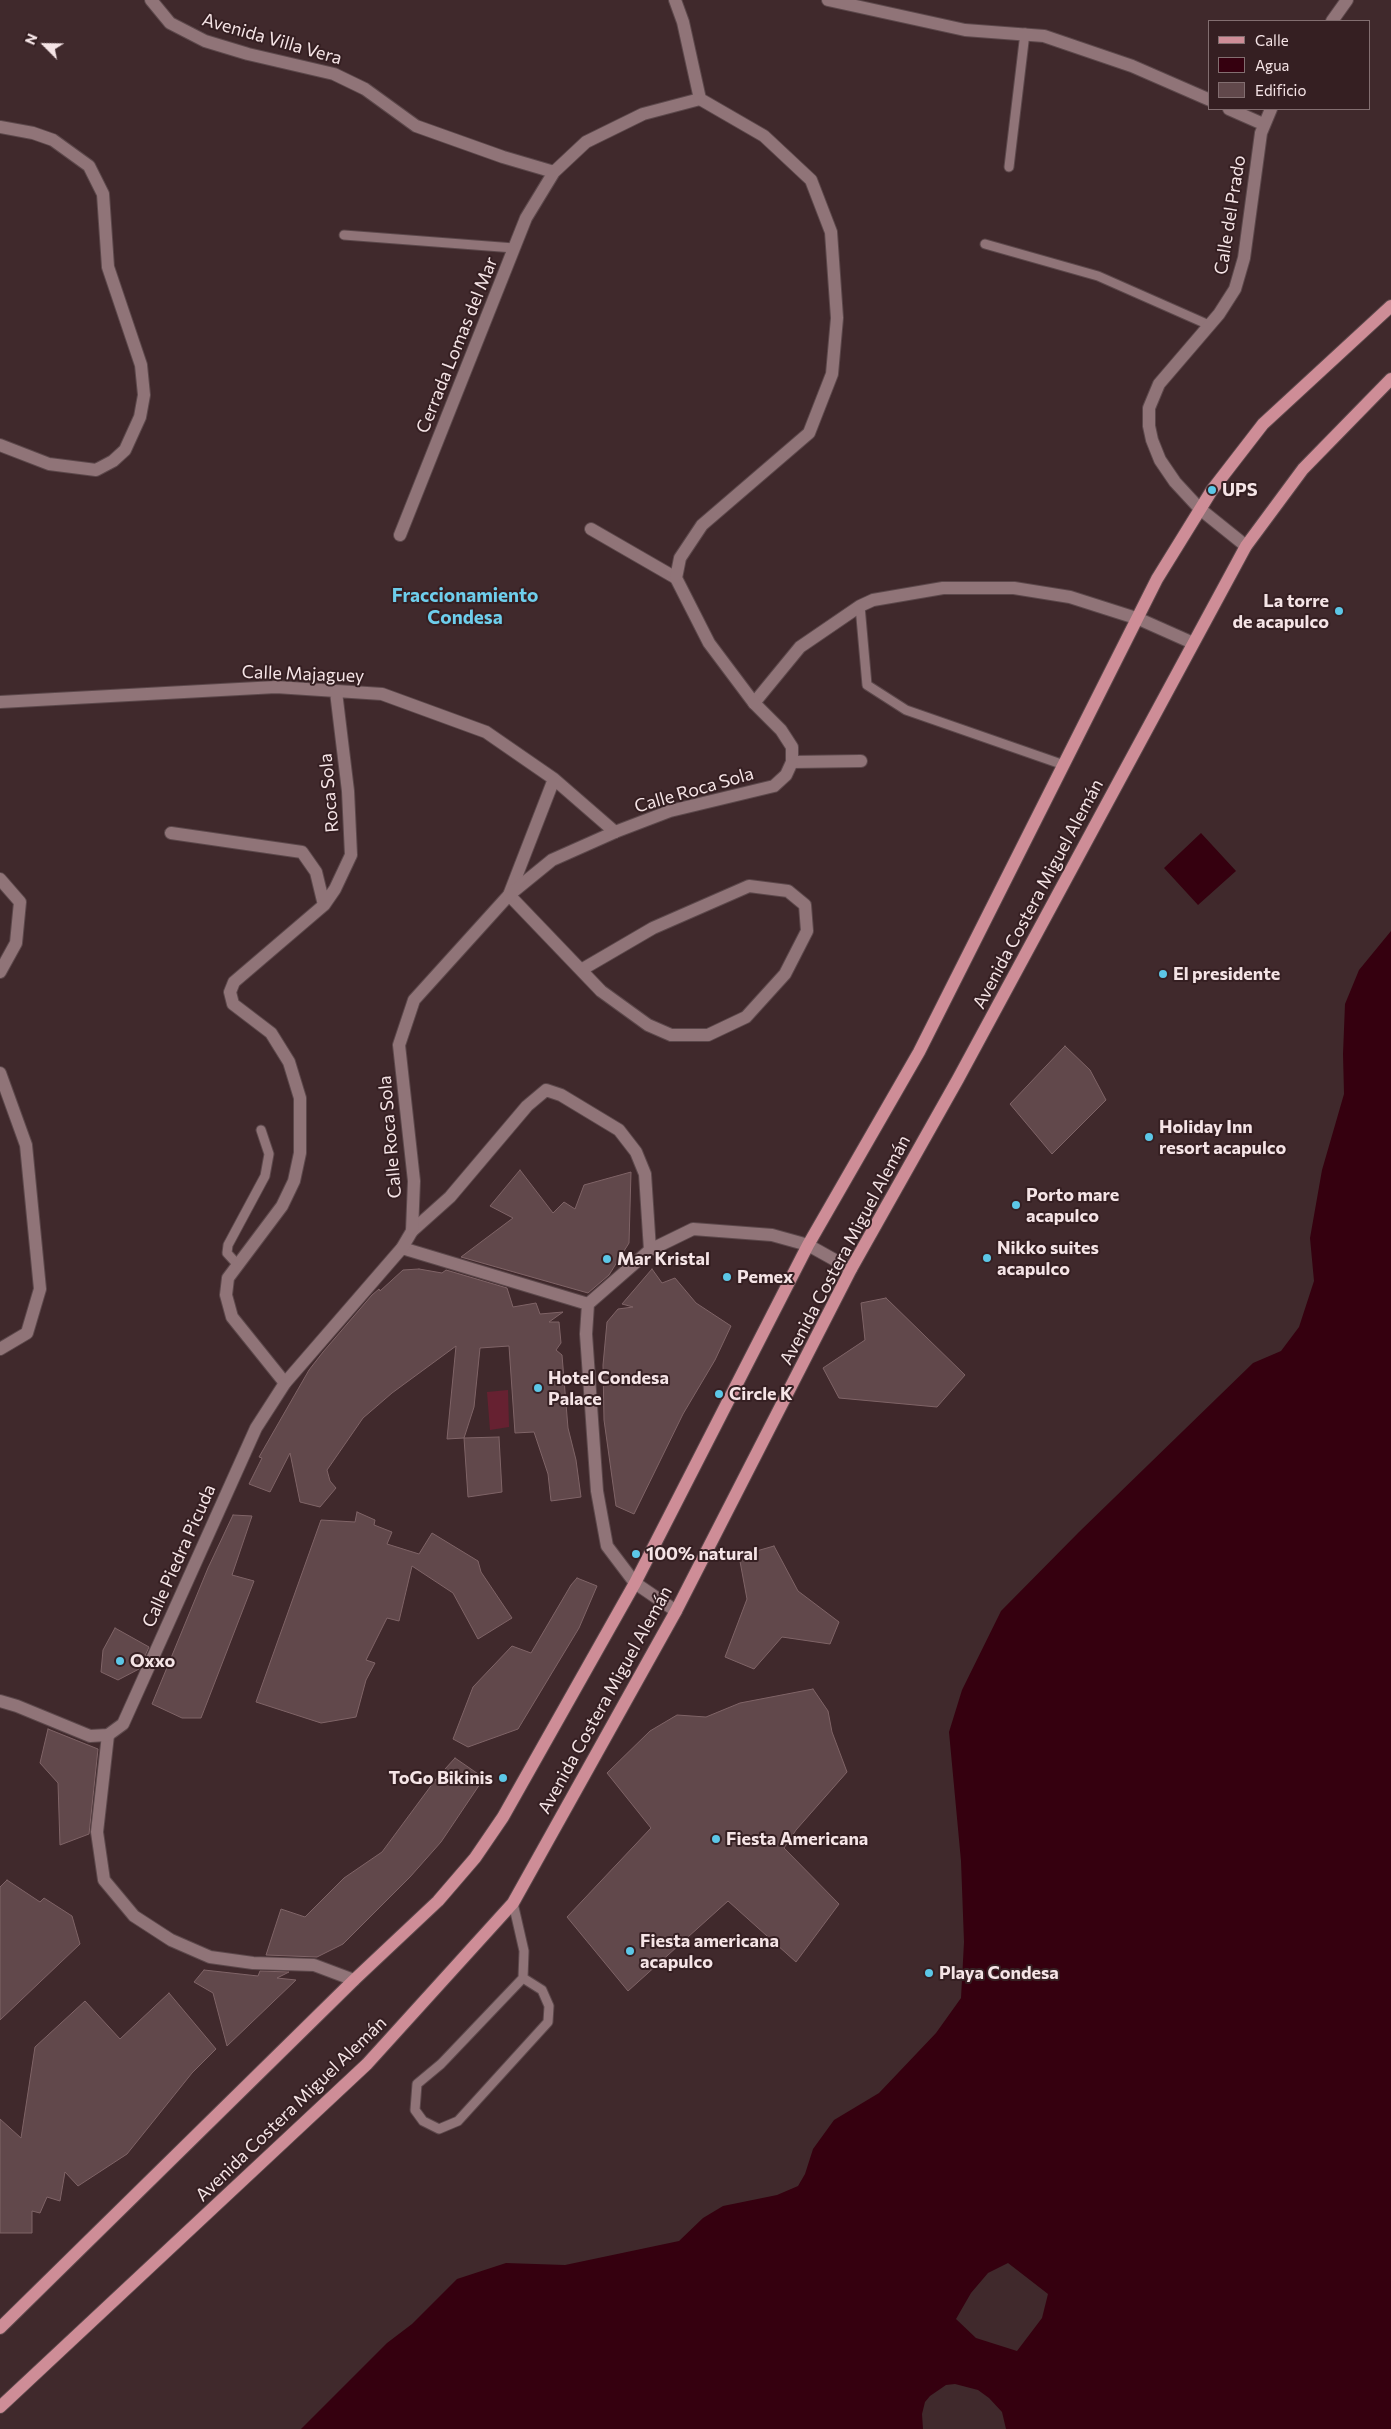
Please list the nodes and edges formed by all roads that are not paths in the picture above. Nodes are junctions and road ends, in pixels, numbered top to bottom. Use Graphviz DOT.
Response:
graph roads {
  1 [pos="151,0"];
  2 [pos="675,0"];
  3 [pos="828,0"];
  4 [pos="1347,0"];
  5 [pos="1333,20"];
  6 [pos="1025,34"];
  7 [pos="700,99"];
  8 [pos="1208,99"];
  9 [pos="1231,110"];
  10 [pos="1270,110"];
  11 [pos="1263,124"];
  12 [pos="0,127"];
  13 [pos="1009,167"];
  14 [pos="554,172"];
  15 [pos="344,235"];
  16 [pos="985,244"];
  17 [pos="514,248"];
  18 [pos="1391,306"];
  19 [pos="1209,325"];
  20 [pos="1391,379"];
  21 [pos="0,445"];
  22 [pos="1200,509"];
  23 [pos="591,530"];
  24 [pos="400,535"];
  25 [pos="1246,546"];
  26 [pos="676,578"];
  27 [pos="860,606"];
  28 [pos="1139,619"];
  29 [pos="1193,643"];
  30 [pos="336,692"];
  31 [pos="0,702"];
  32 [pos="754,703"];
  33 [pos="861,761"];
  34 [pos="792,762"];
  35 [pos="1064,765"];
  36 [pos="554,779"];
  37 [pos="615,832"];
  38 [pos="171,833"];
  39 [pos="0,879"];
  40 [pos="509,895"];
  41 [pos="324,904"];
  42 [pos="582,970"];
  43 [pos="0,972"];
  44 [pos="0,1073"];
  45 [pos="261,1130"];
  46 [pos="412,1231"];
  47 [pos="808,1245"];
  48 [pos="402,1248"];
  49 [pos="650,1250"];
  50 [pos="237,1264"];
  51 [pos="852,1269"];
  52 [pos="588,1304"];
  53 [pos="0,1349"];
  54 [pos="285,1383"];
  55 [pos="635,1583"];
  56 [pos="676,1611"];
  57 [pos="0,1702"];
  58 [pos="108,1735"];
  59 [pos="512,1903"];
  60 [pos="523,1978"];
  61 [pos="354,1980"];
  62 [pos="0,2328"];
  63 [pos="0,2407"];
  1 -- 14 [label="street, Avenida Villa Vera"];
  2 -- 7 [label="street"];
  3 -- 6 [label="street"];
  4 -- 5 [label="street"];
  6 -- 8 [label="street"];
  6 -- 13 [label="lane"];
  7 -- 14 [label="street, Cerrada Lomas del Mar"];
  7 -- 26 [label="street"];
  9 -- 11 [label="street"];
  10 -- 11 [label="street, Calle del Prado"];
  11 -- 19 [label="street, Calle del Prado"];
  12 -- 21 [label="street"];
  14 -- 17 [label="street, Cerrada Lomas del Mar"];
  15 -- 17 [label="lane"];
  16 -- 19 [label="lane"];
  17 -- 24 [label="street, Cerrada Lomas del Mar"];
  18 -- 22 [label="main road, Avenida Costera Miguel Alemán"];
  19 -- 22 [label="street, Calle del Prado"];
  20 -- 25 [label="main road, Avenida Costera Miguel Alemán"];
  22 -- 25 [label="street, Calle del Prado"];
  22 -- 28 [label="main road, Avenida Costera Miguel Alemán"];
  23 -- 26 [label="street"];
  25 -- 29 [label="main road, Avenida Costera Miguel Alemán"];
  26 -- 32 [label="street"];
  27 -- 28 [label="street"];
  27 -- 32 [label="street"];
  27 -- 35 [label="lane"];
  28 -- 29 [label="street"];
  28 -- 35 [label="main road, Avenida Costera Miguel Alemán"];
  29 -- 51 [label="main road, Avenida Costera Miguel Alemán"];
  30 -- 31 [label="street, Calle Majaguey"];
  30 -- 36 [label="street, Calle Majaguey"];
  30 -- 41 [label="street, Roca Sola"];
  32 -- 34 [label="street"];
  33 -- 34 [label="street"];
  34 -- 37 [label="street, Calle Roca Sola"];
  35 -- 47 [label="main road, Avenida Costera Miguel Alemán"];
  36 -- 37 [label="street, Calle Majaguey"];
  36 -- 40 [label="street"];
  37 -- 40 [label="street, Calle Roca Sola"];
  38 -- 41 [label="street"];
  39 -- 43 [label="street"];
  40 -- 42 [label="street"];
  40 -- 46 [label="street, Calle Roca Sola"];
  41 -- 50 [label="street, Roca Sola"];
  42 -- 42 [label="street"];
  44 -- 53 [label="street"];
  45 -- 50 [label="lane"];
  46 -- 48 [label="street, Calle Roca Sola"];
  46 -- 49 [label="street"];
  47 -- 49 [label="street"];
  47 -- 51 [label="street"];
  47 -- 55 [label="main road, Avenida Costera Miguel Alemán"];
  48 -- 52 [label="street"];
  48 -- 54 [label="street, Calle Piedra Picuda"];
  49 -- 52 [label="street"];
  50 -- 54 [label="street, Roca Sola"];
  51 -- 56 [label="main road, Avenida Costera Miguel Alemán"];
  52 -- 55 [label="street"];
  54 -- 58 [label="street, Calle Piedra Picuda"];
  55 -- 56 [label="street"];
  55 -- 61 [label="main road, Avenida Costera Miguel Alemán"];
  56 -- 59 [label="main road, Avenida Costera Miguel Alemán"];
  57 -- 58 [label="street"];
  58 -- 61 [label="street"];
  59 -- 60 [label="lane"];
  59 -- 63 [label="main road, Avenida Costera Miguel Alemán"];
  60 -- 60 [label="lane"];
  61 -- 62 [label="main road, Avenida Costera Miguel Alemán"];
}
